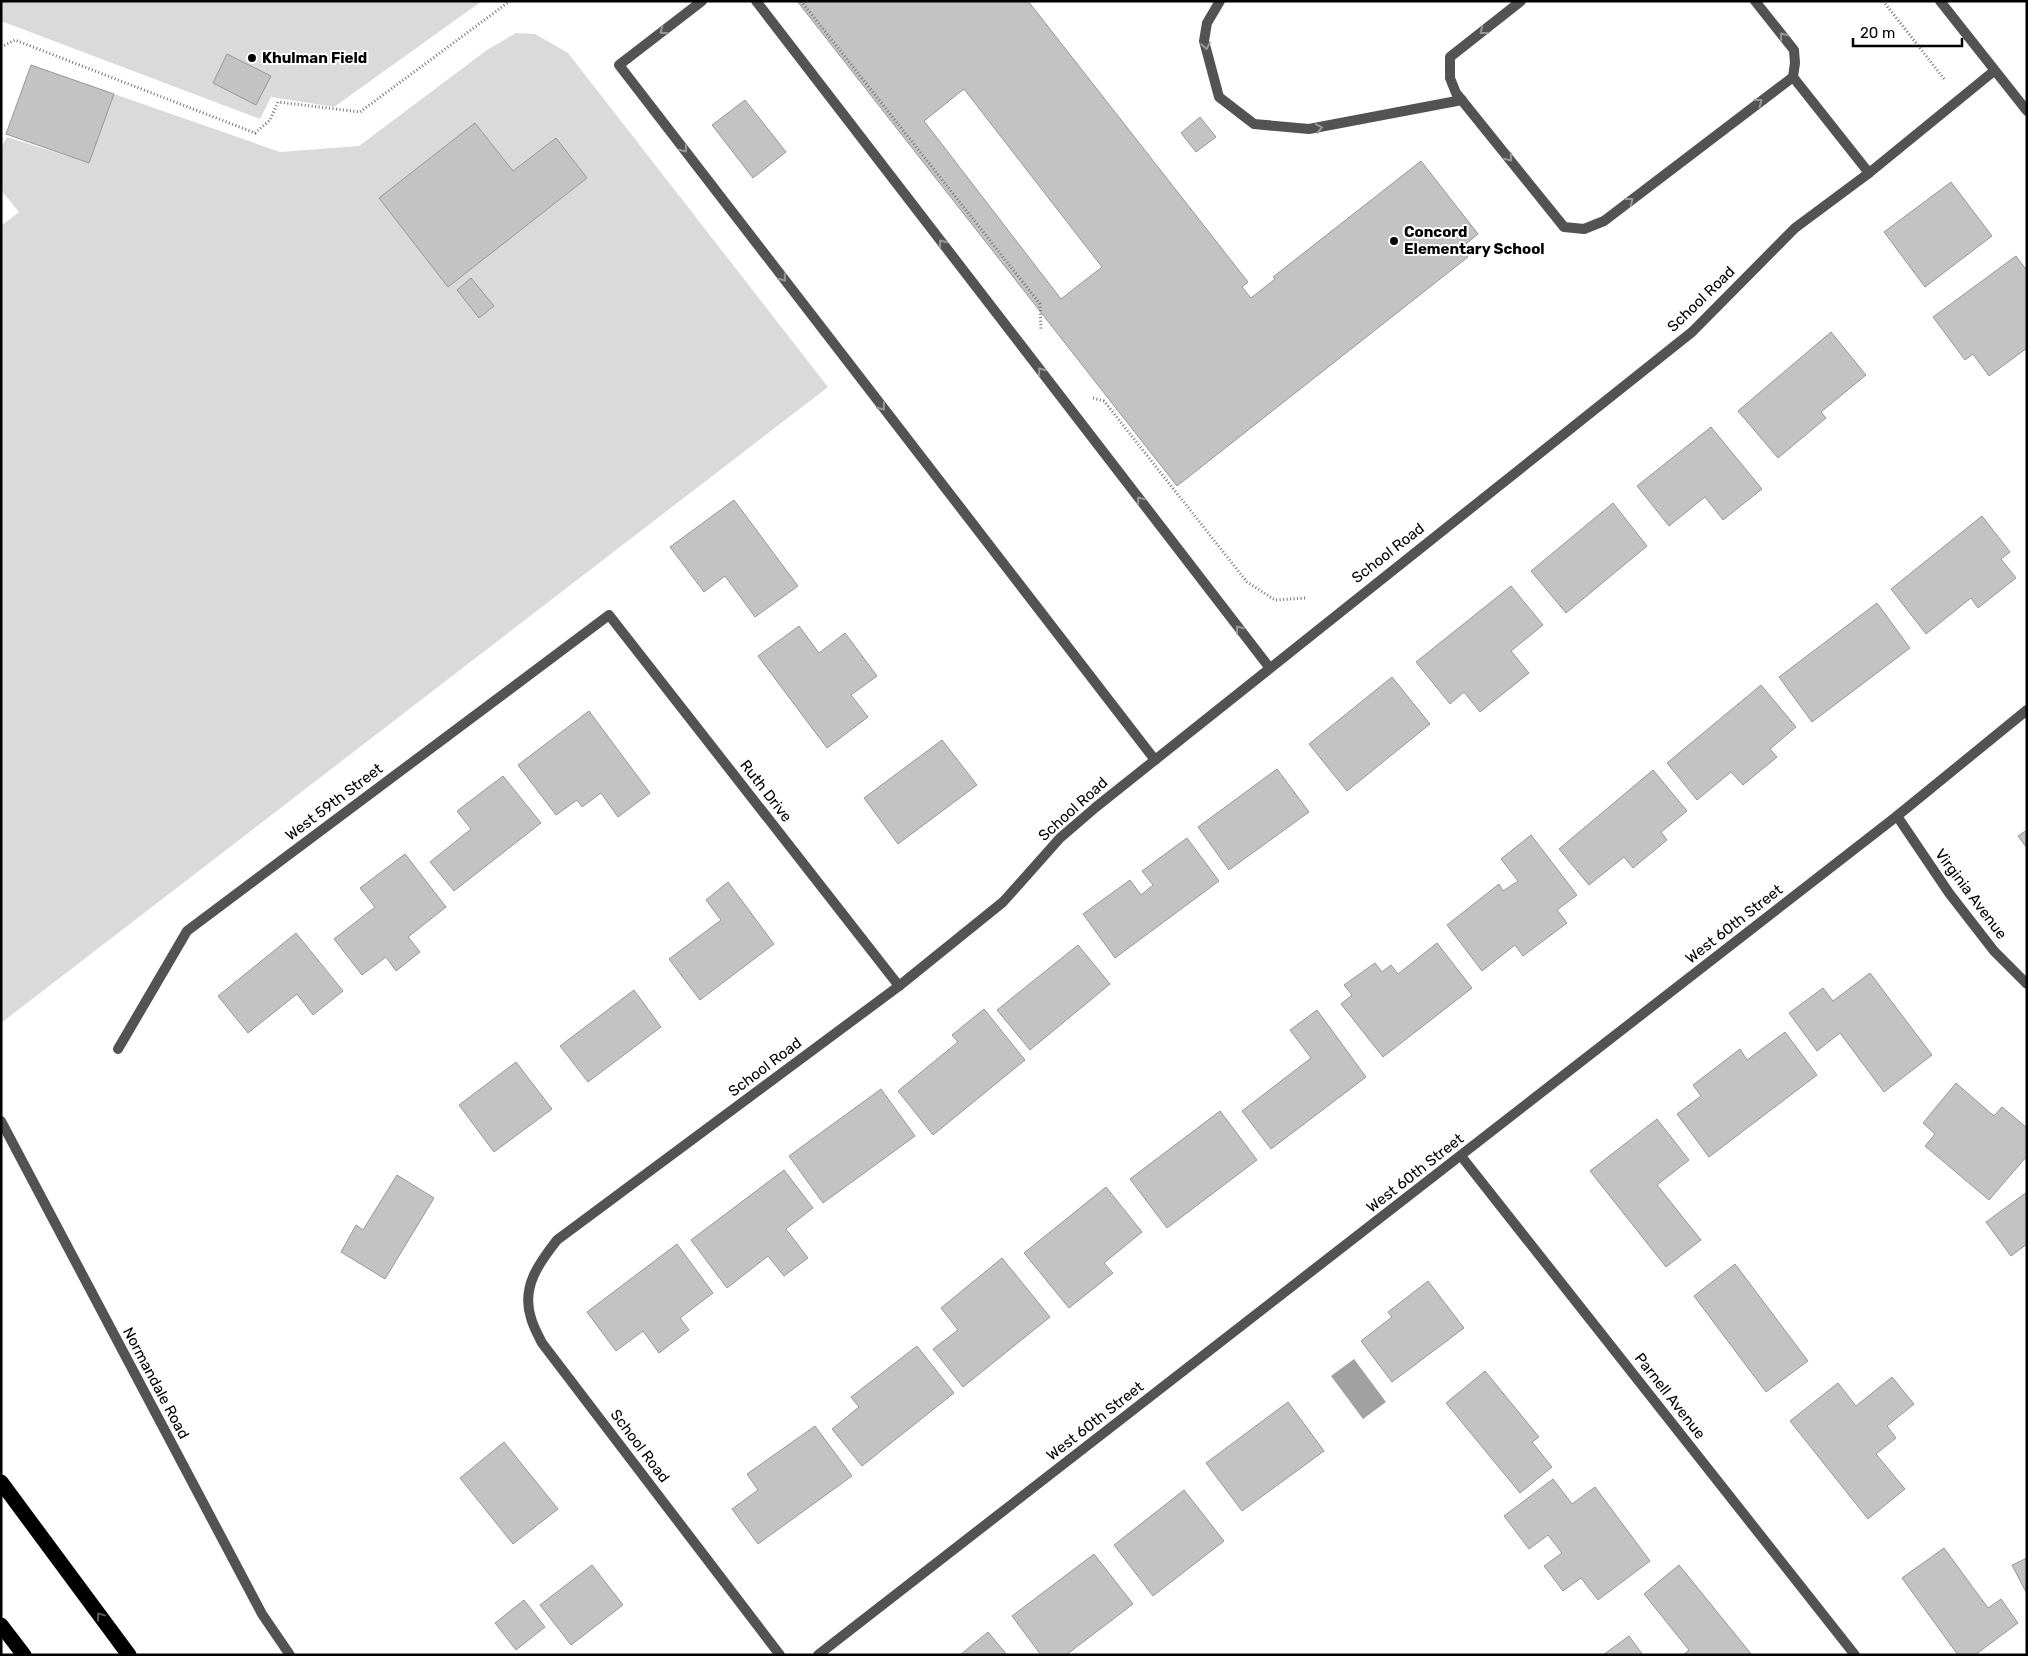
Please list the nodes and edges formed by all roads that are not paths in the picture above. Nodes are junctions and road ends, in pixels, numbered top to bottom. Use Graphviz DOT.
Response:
graph roads {
  1 [pos="702,1"];
  2 [pos="756,1"];
  3 [pos="1220,1"];
  4 [pos="1521,1"];
  5 [pos="1755,1"];
  6 [pos="1940,1"];
  7 [pos="1994,71"];
  8 [pos="1792,77"];
  9 [pos="1462,100"];
  10 [pos="2027,111"];
  11 [pos="1869,173"];
  12 [pos="609,615"];
  13 [pos="1269,667"];
  14 [pos="2027,710"];
  15 [pos="1154,760"];
  16 [pos="1897,816"];
  17 [pos="2027,984"];
  18 [pos="899,986"];
  19 [pos="118,1049"];
  20 [pos="1,1121"];
  21 [pos="1461,1156"];
  22 [pos="1,1482"];
  23 [pos="1,1625"];
  24 [pos="24,1655"];
  25 [pos="129,1655"];
  26 [pos="290,1655"];
  27 [pos="780,1655"];
  28 [pos="818,1655"];
  29 [pos="1855,1655"];
  1 -- 15 [label="street, one-way"];
  13 -- 2 [label="street, one-way"];
  3 -- 9 [label="street, one-way"];
  4 -- 9 [label="street, one-way"];
  8 -- 5 [label="street, one-way"];
  6 -- 7 [label="street"];
  7 -- 10 [label="street"];
  7 -- 11 [label="street, School Road"];
  9 -- 8 [label="street, one-way"];
  8 -- 11 [label="street"];
  11 -- 13 [label="street, School Road"];
  12 -- 18 [label="street, Ruth Drive"];
  12 -- 19 [label="street, West 59th Street"];
  13 -- 15 [label="street, School Road"];
  14 -- 16 [label="street, West 60th Street"];
  15 -- 18 [label="street, School Road"];
  16 -- 17 [label="street, Virginia Avenue"];
  16 -- 21 [label="street, West 60th Street"];
  18 -- 27 [label="street, School Road"];
  20 -- 26 [label="street, Normandale Road"];
  21 -- 28 [label="street, West 60th Street"];
  21 -- 29 [label="street, Parnell Avenue"];
  25 -- 22 [label="highway, one-way"];
  23 -- 24 [label="highway"];
}
